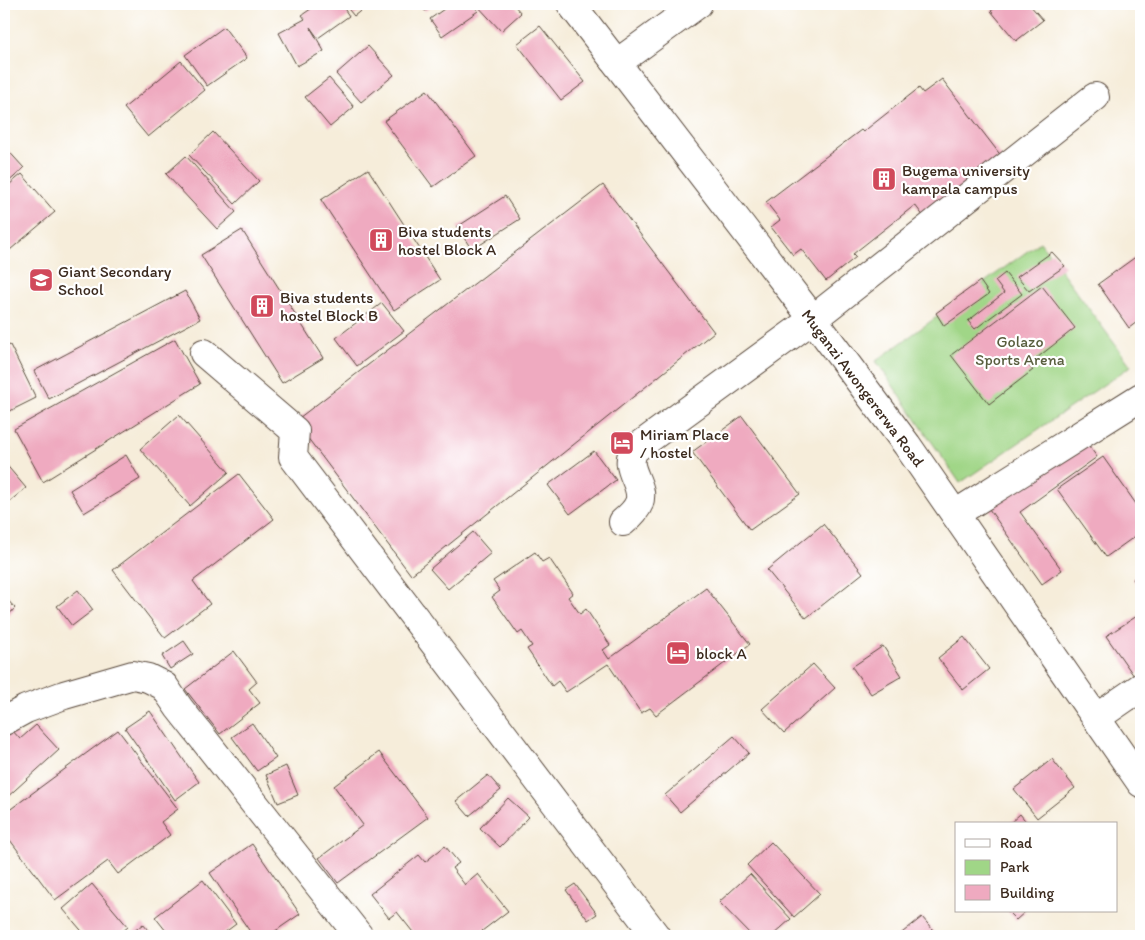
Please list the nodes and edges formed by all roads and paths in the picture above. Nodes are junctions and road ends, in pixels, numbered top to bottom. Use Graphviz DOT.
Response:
graph roads {
  1 [pos="571,4"];
  2 [pos="698,4"];
  3 [pos="617,63"];
  4 [pos="1095,97"];
  5 [pos="813,319"];
  6 [pos="204,353"];
  7 [pos="1141,397"];
  8 [pos="955,514"];
  9 [pos="623,522"];
  10 [pos="1141,687"];
  11 [pos="1096,718"];
  12 [pos="4,721"];
  13 [pos="1141,783"];
  14 [pos="359,936"];
  15 [pos="656,936"];
  1 -- 3 [label="street, Muganzi Awongererwa Road"];
  2 -- 3 [label="street"];
  3 -- 5 [label="street, Muganzi Awongererwa Road"];
  4 -- 5 [label="street"];
  5 -- 8 [label="street, Muganzi Awongererwa Road"];
  5 -- 9 [label="street"];
  6 -- 15 [label="street"];
  7 -- 8 [label="street"];
  8 -- 11 [label="street, Muganzi Awongererwa Road"];
  10 -- 11 [label="street"];
  11 -- 13 [label="street, Muganzi Awongererwa Road"];
  12 -- 14 [label="street"];
}
